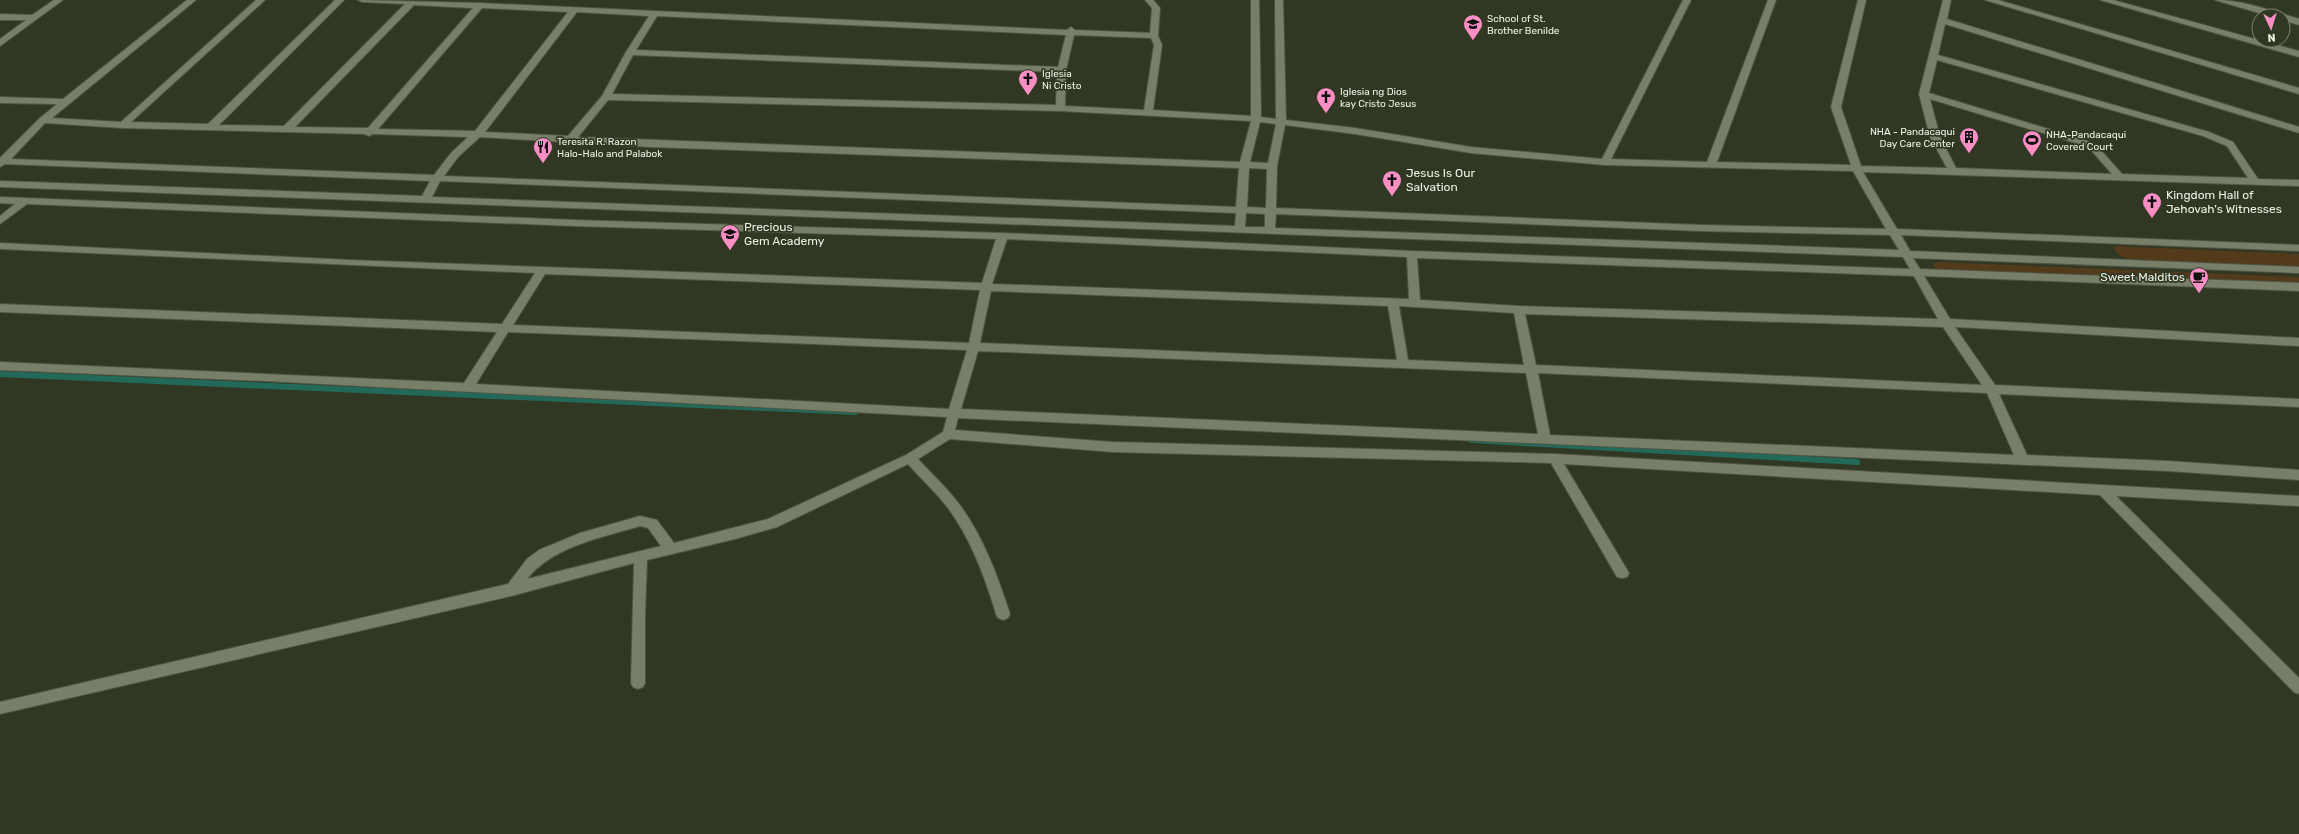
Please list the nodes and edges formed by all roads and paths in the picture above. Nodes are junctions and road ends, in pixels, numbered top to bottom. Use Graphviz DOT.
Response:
graph roads {
  1 [pos="59,0"];
  2 [pos="192,0"];
  3 [pos="261,0"];
  4 [pos="340,0"];
  5 [pos="362,0"];
  6 [pos="1149,0"];
  7 [pos="1256,0"];
  8 [pos="1279,0"];
  9 [pos="1687,0"];
  10 [pos="1772,0"];
  11 [pos="1862,0"];
  12 [pos="1947,0"];
  13 [pos="1989,0"];
  14 [pos="2104,0"];
  15 [pos="2220,0"];
  16 [pos="412,2"];
  17 [pos="480,5"];
  18 [pos="2251,9"];
  19 [pos="574,10"];
  20 [pos="655,13"];
  21 [pos="0,17"];
  22 [pos="34,18"];
  23 [pos="1941,20"];
  24 [pos="1071,30"];
  25 [pos="1154,36"];
  26 [pos="0,43"];
  27 [pos="630,52"];
  28 [pos="2299,54"];
  29 [pos="1933,56"];
  30 [pos="1062,70"];
  31 [pos="2299,91"];
  32 [pos="1924,94"];
  33 [pos="606,97"];
  34 [pos="0,100"];
  35 [pos="65,102"];
  36 [pos="1060,108"];
  37 [pos="1148,112"];
  38 [pos="1256,119"];
  39 [pos="43,120"];
  40 [pos="1281,122"];
  41 [pos="123,125"];
  42 [pos="211,127"];
  43 [pos="286,130"];
  44 [pos="2299,130"];
  45 [pos="369,133"];
  46 [pos="478,134"];
  47 [pos="571,140"];
  48 [pos="1,162"];
  49 [pos="1605,162"];
  50 [pos="1711,164"];
  51 [pos="1244,166"];
  52 [pos="1272,166"];
  53 [pos="1856,169"];
  54 [pos="1953,171"];
  55 [pos="2119,176"];
  56 [pos="435,180"];
  57 [pos="2255,181"];
  58 [pos="2299,183"];
  59 [pos="0,184"];
  60 [pos="39,186"];
  61 [pos="0,200"];
  62 [pos="425,200"];
  63 [pos="25,202"];
  64 [pos="1242,210"];
  65 [pos="1270,210"];
  66 [pos="0,221"];
  67 [pos="1240,231"];
  68 [pos="1270,232"];
  69 [pos="1893,232"];
  70 [pos="1003,236"];
  71 [pos="0,246"];
  72 [pos="2299,248"];
  73 [pos="1412,254"];
  74 [pos="1906,254"];
  75 [pos="542,270"];
  76 [pos="2299,270"];
  77 [pos="1915,272"];
  78 [pos="986,287"];
  79 [pos="2299,287"];
  80 [pos="1393,302"];
  81 [pos="1415,302"];
  82 [pos="0,308"];
  83 [pos="1519,310"];
  84 [pos="1946,323"];
  85 [pos="505,328"];
  86 [pos="2299,342"];
  87 [pos="974,347"];
  88 [pos="1403,364"];
  89 [pos="0,366"];
  90 [pos="1532,368"];
  91 [pos="467,388"];
  92 [pos="1991,389"];
  93 [pos="2299,403"];
  94 [pos="953,413"];
  95 [pos="948,434"];
  96 [pos="1545,439"];
  97 [pos="910,458"];
  98 [pos="1554,459"];
  99 [pos="2022,459"];
  100 [pos="2299,475"];
  101 [pos="2102,489"];
  102 [pos="2299,501"];
  103 [pos="670,548"];
  104 [pos="641,556"];
  105 [pos="1622,573"];
  106 [pos="511,590"];
  107 [pos="1003,614"];
  108 [pos="638,683"];
  109 [pos="2299,688"];
  110 [pos="0,708"];
  1 -- 22 [label="street"];
  2 -- 35 [label="street"];
  3 -- 41 [label="street"];
  4 -- 42 [label="street"];
  5 -- 16 [label="street"];
  6 -- 25 [label="street"];
  7 -- 38 [label="street"];
  8 -- 40 [label="street"];
  9 -- 49 [label="street"];
  10 -- 50 [label="street"];
  11 -- 53 [label="street"];
  12 -- 23 [label="street"];
  13 -- 31 [label="street"];
  14 -- 28 [label="street"];
  15 -- 18 [label="street"];
  16 -- 17 [label="street"];
  16 -- 43 [label="street"];
  17 -- 19 [label="street"];
  17 -- 45 [label="street"];
  19 -- 20 [label="street"];
  19 -- 46 [label="street"];
  20 -- 24 [label="street"];
  20 -- 27 [label="street"];
  21 -- 22 [label="street"];
  22 -- 26 [label="street"];
  23 -- 29 [label="street"];
  23 -- 44 [label="street"];
  24 -- 25 [label="street"];
  24 -- 30 [label="street"];
  25 -- 37 [label="street"];
  27 -- 30 [label="street"];
  27 -- 33 [label="street"];
  29 -- 32 [label="street"];
  29 -- 57 [label="street"];
  30 -- 36 [label="street"];
  32 -- 54 [label="street"];
  32 -- 55 [label="street"];
  33 -- 36 [label="street"];
  33 -- 47 [label="street"];
  34 -- 35 [label="street"];
  35 -- 39 [label="street"];
  36 -- 37 [label="street"];
  37 -- 38 [label="street"];
  38 -- 40 [label="street"];
  38 -- 51 [label="street"];
  39 -- 41 [label="street"];
  39 -- 48 [label="street"];
  40 -- 49 [label="street"];
  40 -- 52 [label="street"];
  41 -- 42 [label="street"];
  42 -- 43 [label="street"];
  43 -- 45 [label="street"];
  45 -- 46 [label="street"];
  46 -- 47 [label="street"];
  46 -- 56 [label="street"];
  47 -- 51 [label="street"];
  48 -- 56 [label="street"];
  49 -- 50 [label="street"];
  50 -- 53 [label="street"];
  51 -- 52 [label="street"];
  51 -- 64 [label="street"];
  52 -- 65 [label="street"];
  53 -- 54 [label="street"];
  53 -- 69 [label="street"];
  54 -- 55 [label="street"];
  55 -- 57 [label="street"];
  56 -- 62 [label="street"];
  56 -- 64 [label="street"];
  57 -- 58 [label="street"];
  59 -- 60 [label="street"];
  60 -- 62 [label="street"];
  60 -- 63 [label="street"];
  61 -- 63 [label="street"];
  62 -- 67 [label="street"];
  63 -- 66 [label="street"];
  63 -- 70 [label="street"];
  64 -- 65 [label="street"];
  64 -- 67 [label="street"];
  65 -- 68 [label="street"];
  65 -- 69 [label="street"];
  67 -- 68 [label="street"];
  68 -- 74 [label="street"];
  69 -- 72 [label="street"];
  69 -- 74 [label="street"];
  70 -- 73 [label="street"];
  70 -- 78 [label="street"];
  71 -- 75 [label="street"];
  73 -- 77 [label="street"];
  73 -- 81 [label="street"];
  74 -- 76 [label="street"];
  74 -- 77 [label="street"];
  75 -- 78 [label="street"];
  75 -- 85 [label="street"];
  77 -- 79 [label="street"];
  77 -- 84 [label="street"];
  78 -- 80 [label="street"];
  78 -- 87 [label="street"];
  80 -- 81 [label="street"];
  80 -- 88 [label="street"];
  81 -- 83 [label="street"];
  82 -- 85 [label="street"];
  83 -- 84 [label="street"];
  83 -- 90 [label="street"];
  84 -- 86 [label="street"];
  84 -- 92 [label="street"];
  85 -- 87 [label="street"];
  85 -- 91 [label="street"];
  87 -- 88 [label="street"];
  87 -- 94 [label="street"];
  88 -- 90 [label="street"];
  89 -- 91 [label="street"];
  90 -- 92 [label="street"];
  90 -- 96 [label="street"];
  91 -- 94 [label="street"];
  92 -- 93 [label="street"];
  92 -- 99 [label="street"];
  94 -- 95 [label="street"];
  94 -- 96 [label="street"];
  95 -- 97 [label="street"];
  95 -- 98 [label="street"];
  96 -- 99 [label="street"];
  97 -- 103 [label="street"];
  97 -- 107 [label="street"];
  98 -- 101 [label="street"];
  98 -- 105 [label="street"];
  99 -- 100 [label="street"];
  101 -- 102 [label="street"];
  101 -- 109 [label="street"];
  103 -- 104 [label="street"];
  103 -- 106 [label="street"];
  104 -- 106 [label="street"];
  104 -- 108 [label="street"];
  106 -- 110 [label="street"];
}
